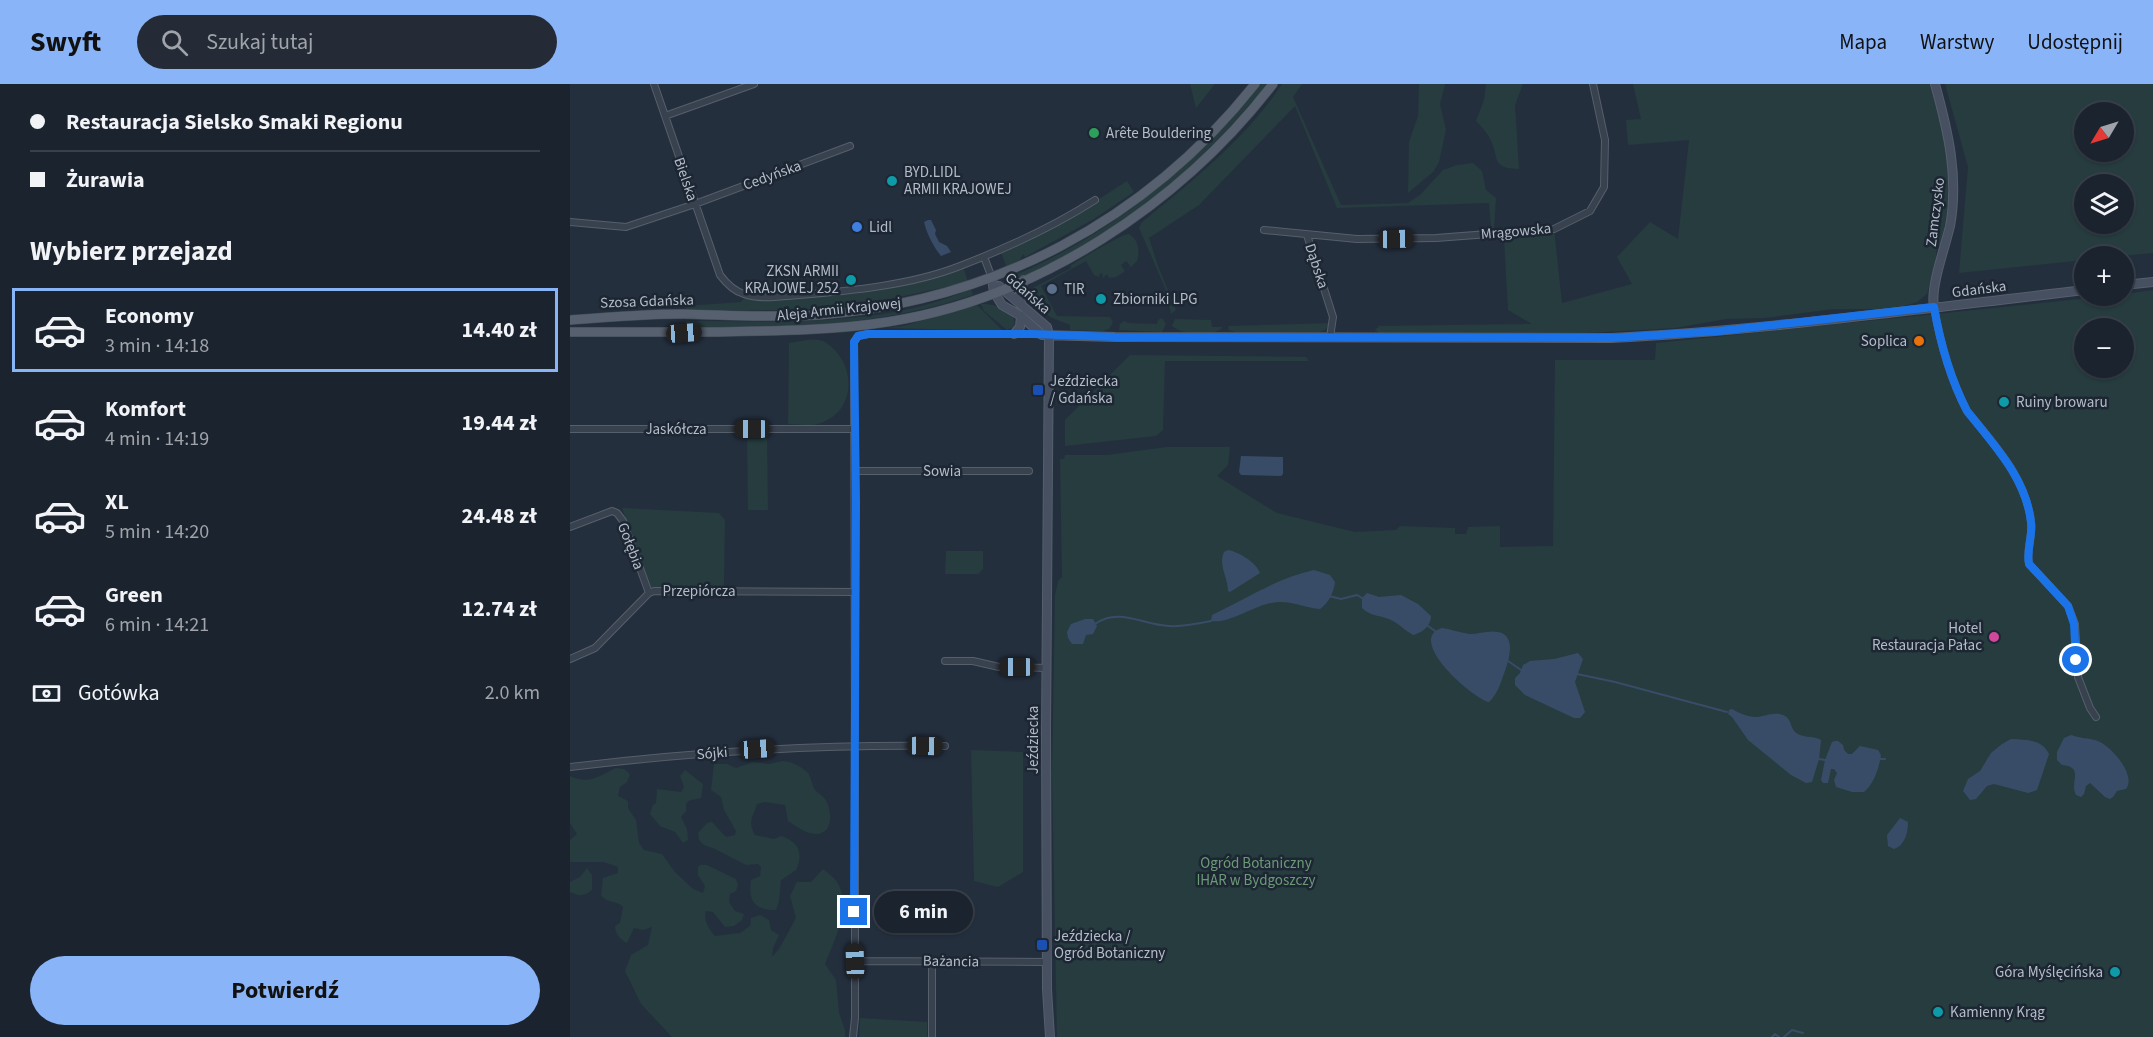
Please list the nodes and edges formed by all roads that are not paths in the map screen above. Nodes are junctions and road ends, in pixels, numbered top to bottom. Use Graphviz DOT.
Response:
graph roads {
  1 [pos="654,84"];
  2 [pos="754,84"];
  3 [pos="1255,84"];
  4 [pos="1273,84"];
  5 [pos="1593,84"];
  6 [pos="1935,84"];
  7 [pos="665,116"];
  8 [pos="850,146"];
  9 [pos="1095,200"];
  10 [pos="695,204"];
  11 [pos="570,222"];
  12 [pos="1264,230"];
  13 [pos="1306,235"];
  14 [pos="984,257"];
  15 [pos="720,275"];
  16 [pos="992,278"];
  17 [pos="1024,280"];
  18 [pos="2153,282"];
  19 [pos="2134,284"];
  20 [pos="998,290"];
  21 [pos="2074,291"];
  22 [pos="1022,307"];
  23 [pos="1934,307"];
  24 [pos="725,316"];
  25 [pos="1021,316"];
  26 [pos="570,320"];
  27 [pos="570,332"];
  28 [pos="726,332"];
  29 [pos="1014,334"];
  30 [pos="1046,335"];
  31 [pos="1330,338"];
  32 [pos="570,429"];
  33 [pos="855,429"];
  34 [pos="856,471"];
  35 [pos="1029,471"];
  36 [pos="570,527"];
  37 [pos="855,592"];
  38 [pos="649,593"];
  39 [pos="570,659"];
  40 [pos="945,661"];
  41 [pos="1047,668"];
  42 [pos="2096,717"];
  43 [pos="945,746"];
  44 [pos="854,747"];
  45 [pos="570,767"];
  46 [pos="932,960"];
  47 [pos="855,961"];
  48 [pos="1047,962"];
  49 [pos="853,1037"];
  50 [pos="932,1037"];
  51 [pos="1050,1037"];
  1 -- 7 [label="street, Bielska"];
  2 -- 7 [label="street"];
  3 -- 16 [label="main road, Aleja Armii Krajowej"];
  4 -- 17 [label="main road, Aleja Armii Krajowej"];
  5 -- 13 [label="street, Mrągowska"];
  6 -- 23 [label="main road, Zamczysko"];
  7 -- 10 [label="street, Bielska"];
  8 -- 10 [label="street, Cedyńska"];
  9 -- 14 [label="street, Aleja Armii Krajowej"];
  10 -- 11 [label="street, Cedyńska"];
  10 -- 15 [label="street, Bielska"];
  12 -- 13 [label="street, Dąbska"];
  13 -- 31 [label="street, Dąbska"];
  14 -- 15 [label="street, Aleja Armii Krajowej"];
  14 -- 16 [label="street"];
  16 -- 20 [label="main road, Gdańska"];
  16 -- 24 [label="main road, Aleja Armii Krajowej"];
  17 -- 20 [label="main road, Aleja Armii Krajowej"];
  17 -- 22 [label="main road"];
  18 -- 19 [label="main road"];
  20 -- 22 [label="main road, Gdańska"];
  20 -- 25 [label="main road, Gdańska"];
  20 -- 28 [label="main road, Aleja Armii Krajowej"];
  21 -- 23 [label="main road, Gdańska"];
  22 -- 30 [label="main road, Gdańska"];
  23 -- 31 [label="main road, Gdańska"];
  23 -- 42 [label="street"];
  24 -- 26 [label="main road, Szosa Gdańska"];
  25 -- 29 [label="main road"];
  25 -- 30 [label="main road, Gdańska"];
  27 -- 28 [label="main road, Szosa Gdańska"];
  29 -- 30 [label="street, Gdańska"];
  29 -- 33 [label="street, Gdańska"];
  30 -- 31 [label="main road, Gdańska"];
  30 -- 41 [label="main road, Jeździecka"];
  32 -- 33 [label="street, Jaskółcza"];
  33 -- 34 [label="street"];
  34 -- 35 [label="street, Sowia"];
  34 -- 37 [label="street"];
  36 -- 38 [label="street, Gołębia"];
  37 -- 38 [label="street, Przepiórcza"];
  37 -- 44 [label="street"];
  38 -- 39 [label="street, Przepiórcza"];
  40 -- 41 [label="street"];
  41 -- 48 [label="main road, Jeździecka"];
  43 -- 44 [label="street, Sójki"];
  44 -- 45 [label="street, Sójki"];
  44 -- 47 [label="street"];
  46 -- 47 [label="street, Bażancia"];
  46 -- 48 [label="street, Bażancia"];
  46 -- 50 [label="street"];
  47 -- 49 [label="street"];
  48 -- 51 [label="main road, Jeździecka"];
}
